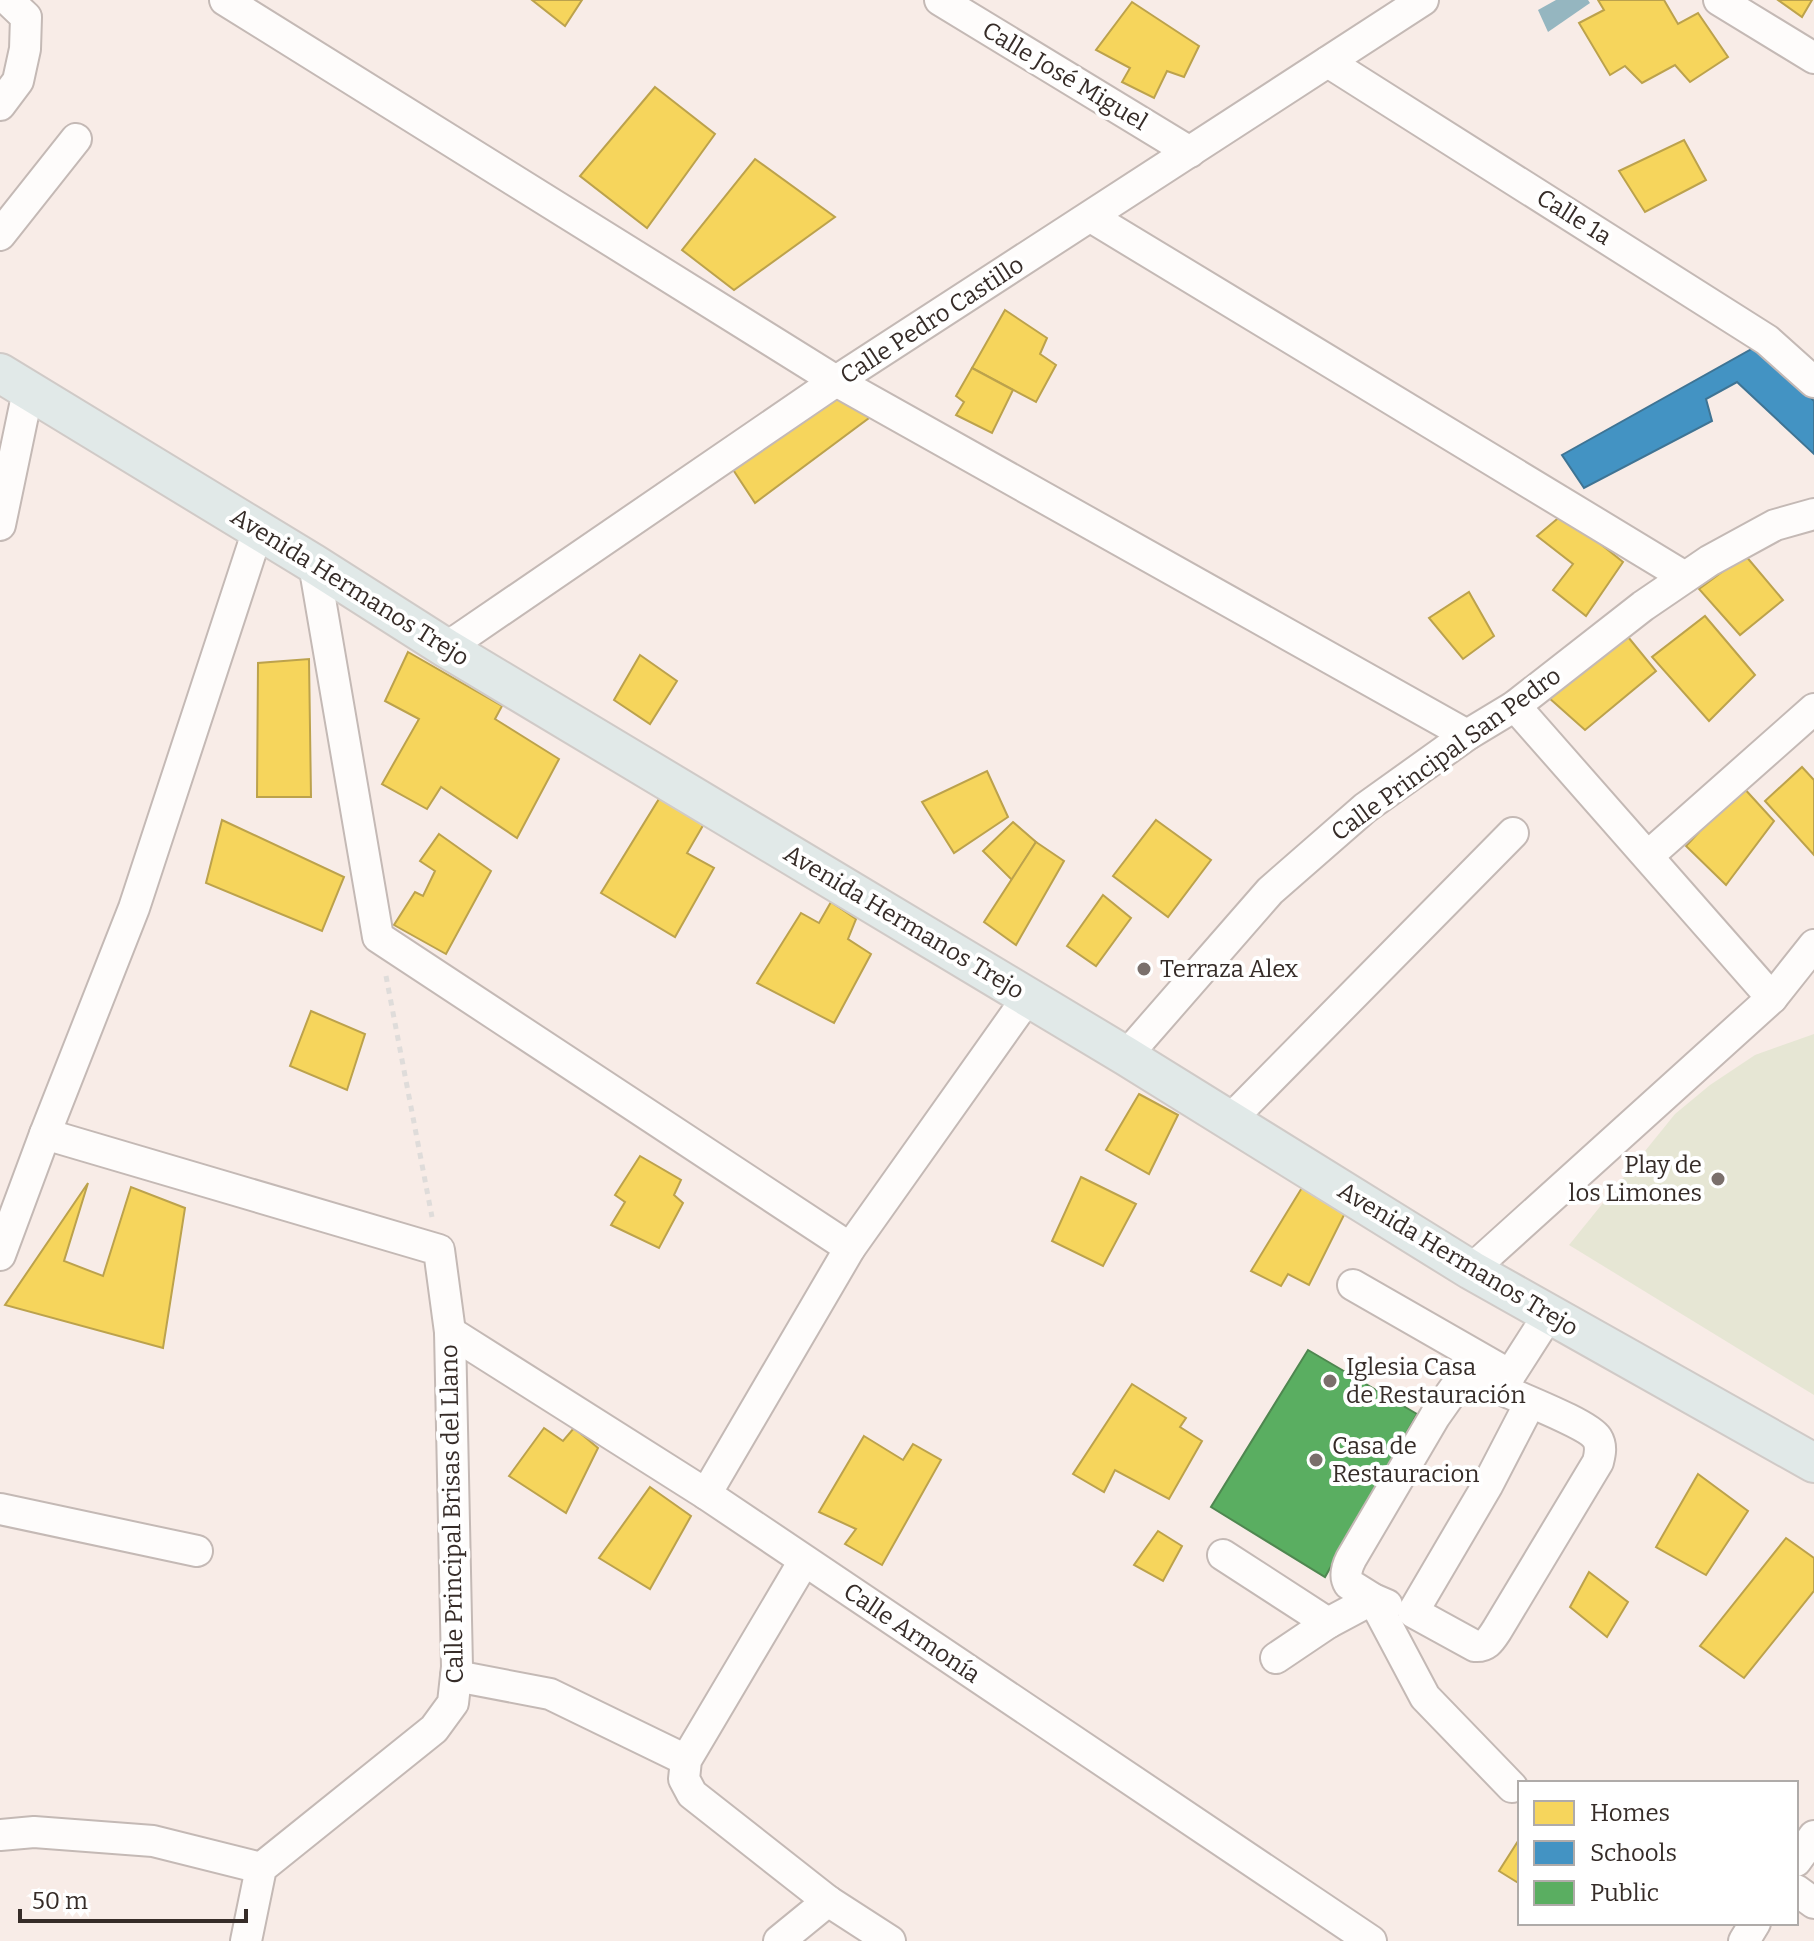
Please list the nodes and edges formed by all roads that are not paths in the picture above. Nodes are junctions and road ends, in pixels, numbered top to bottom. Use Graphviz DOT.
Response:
graph roads {
  1 [pos="8,0"];
  2 [pos="225,0"];
  3 [pos="940,0"];
  4 [pos="1423,0"];
  5 [pos="1719,0"];
  6 [pos="1814,58"];
  7 [pos="1328,62"];
  8 [pos="0,105"];
  9 [pos="76,139"];
  10 [pos="1190,152"];
  11 [pos="1091,217"];
  12 [pos="0,235"];
  13 [pos="836,381"];
  14 [pos="14,382"];
  15 [pos="1814,382"];
  16 [pos="1814,514"];
  17 [pos="0,525"];
  18 [pos="258,530"];
  19 [pos="314,564"];
  20 [pos="1685,577"];
  21 [pos="446,648"];
  22 [pos="1515,706"];
  23 [pos="1814,709"];
  24 [pos="1467,735"];
  25 [pos="1513,833"];
  26 [pos="1648,856"];
  27 [pos="1814,945"];
  28 [pos="1028,997"];
  29 [pos="1772,998"];
  30 [pos="1126,1056"];
  31 [pos="1230,1120"];
  32 [pos="45,1134"];
  33 [pos="850,1248"];
  34 [pos="0,1255"];
  35 [pos="1471,1270"];
  36 [pos="1353,1285"];
  37 [pos="1549,1314"];
  38 [pos="450,1332"];
  39 [pos="1505,1382"];
  40 [pos="1530,1403"];
  41 [pos="1814,1463"];
  42 [pos="706,1494"];
  43 [pos="0,1509"];
  44 [pos="197,1551"];
  45 [pos="1223,1555"];
  46 [pos="804,1561"];
  47 [pos="1373,1599"];
  48 [pos="1413,1612"];
  49 [pos="1328,1623"];
  50 [pos="1276,1658"];
  51 [pos="456,1676"];
  52 [pos="686,1760"];
  53 [pos="1512,1787"];
  54 [pos="0,1835"];
  55 [pos="1814,1836"];
  56 [pos="1798,1858"];
  57 [pos="261,1868"];
  58 [pos="828,1901"];
  59 [pos="246,1941"];
  60 [pos="779,1941"];
  61 [pos="890,1941"];
  62 [pos="1371,1941"];
  1 -- 8 [label="street"];
  2 -- 13 [label="street"];
  3 -- 10 [label="street, Calle José Miguel"];
  4 -- 7 [label="street, Calle Pedro Castillo"];
  5 -- 6 [label="street"];
  7 -- 10 [label="street, Calle Pedro Castillo"];
  7 -- 15 [label="street, Calle 1a"];
  9 -- 12 [label="street"];
  10 -- 11 [label="street, Calle Pedro Castillo"];
  11 -- 13 [label="street, Calle Pedro Castillo"];
  11 -- 20 [label="street"];
  13 -- 21 [label="street, Calle Pedro Castillo"];
  13 -- 24 [label="street"];
  14 -- 17 [label="street"];
  14 -- 18 [label="main road, Avenida Hermanos Trejo"];
  16 -- 20 [label="street, Calle Principal San Pedro"];
  18 -- 19 [label="main road, Avenida Hermanos Trejo"];
  18 -- 32 [label="street"];
  19 -- 21 [label="main road, Avenida Hermanos Trejo"];
  19 -- 33 [label="street"];
  20 -- 22 [label="street, Calle Principal San Pedro"];
  21 -- 28 [label="main road, Avenida Hermanos Trejo"];
  22 -- 24 [label="street, Calle Principal San Pedro"];
  22 -- 26 [label="street"];
  23 -- 26 [label="street"];
  24 -- 30 [label="street, Calle Principal San Pedro"];
  25 -- 31 [label="street"];
  26 -- 29 [label="street"];
  27 -- 29 [label="street"];
  28 -- 30 [label="main road, Avenida Hermanos Trejo"];
  28 -- 33 [label="street"];
  29 -- 35 [label="street"];
  30 -- 31 [label="main road, Avenida Hermanos Trejo"];
  31 -- 35 [label="main road, Avenida Hermanos Trejo"];
  32 -- 34 [label="street"];
  32 -- 38 [label="street, Calle Principal Brisas del Llano"];
  33 -- 42 [label="street"];
  35 -- 37 [label="main road, Avenida Hermanos Trejo"];
  36 -- 39 [label="street"];
  37 -- 39 [label="street"];
  37 -- 41 [label="main road, Avenida Hermanos Trejo"];
  38 -- 42 [label="street, Calle Armonía"];
  38 -- 51 [label="street, Calle Principal Brisas del Llano"];
  39 -- 40 [label="street"];
  39 -- 47 [label="street"];
  40 -- 48 [label="street"];
  40 -- 48 [label="street"];
  42 -- 46 [label="street, Calle Armonía"];
  43 -- 44 [label="street"];
  45 -- 49 [label="street"];
  46 -- 52 [label="street"];
  46 -- 62 [label="street, Calle Armonía"];
  47 -- 48 [label="street"];
  47 -- 49 [label="street"];
  47 -- 53 [label="street"];
  49 -- 50 [label="street"];
  51 -- 52 [label="street"];
  51 -- 57 [label="street, Calle Principal Brisas del Llano"];
  52 -- 58 [label="street"];
  54 -- 57 [label="street"];
  55 -- 56 [label="street"];
  57 -- 59 [label="street"];
  58 -- 60 [label="street"];
  58 -- 61 [label="street"];
}
